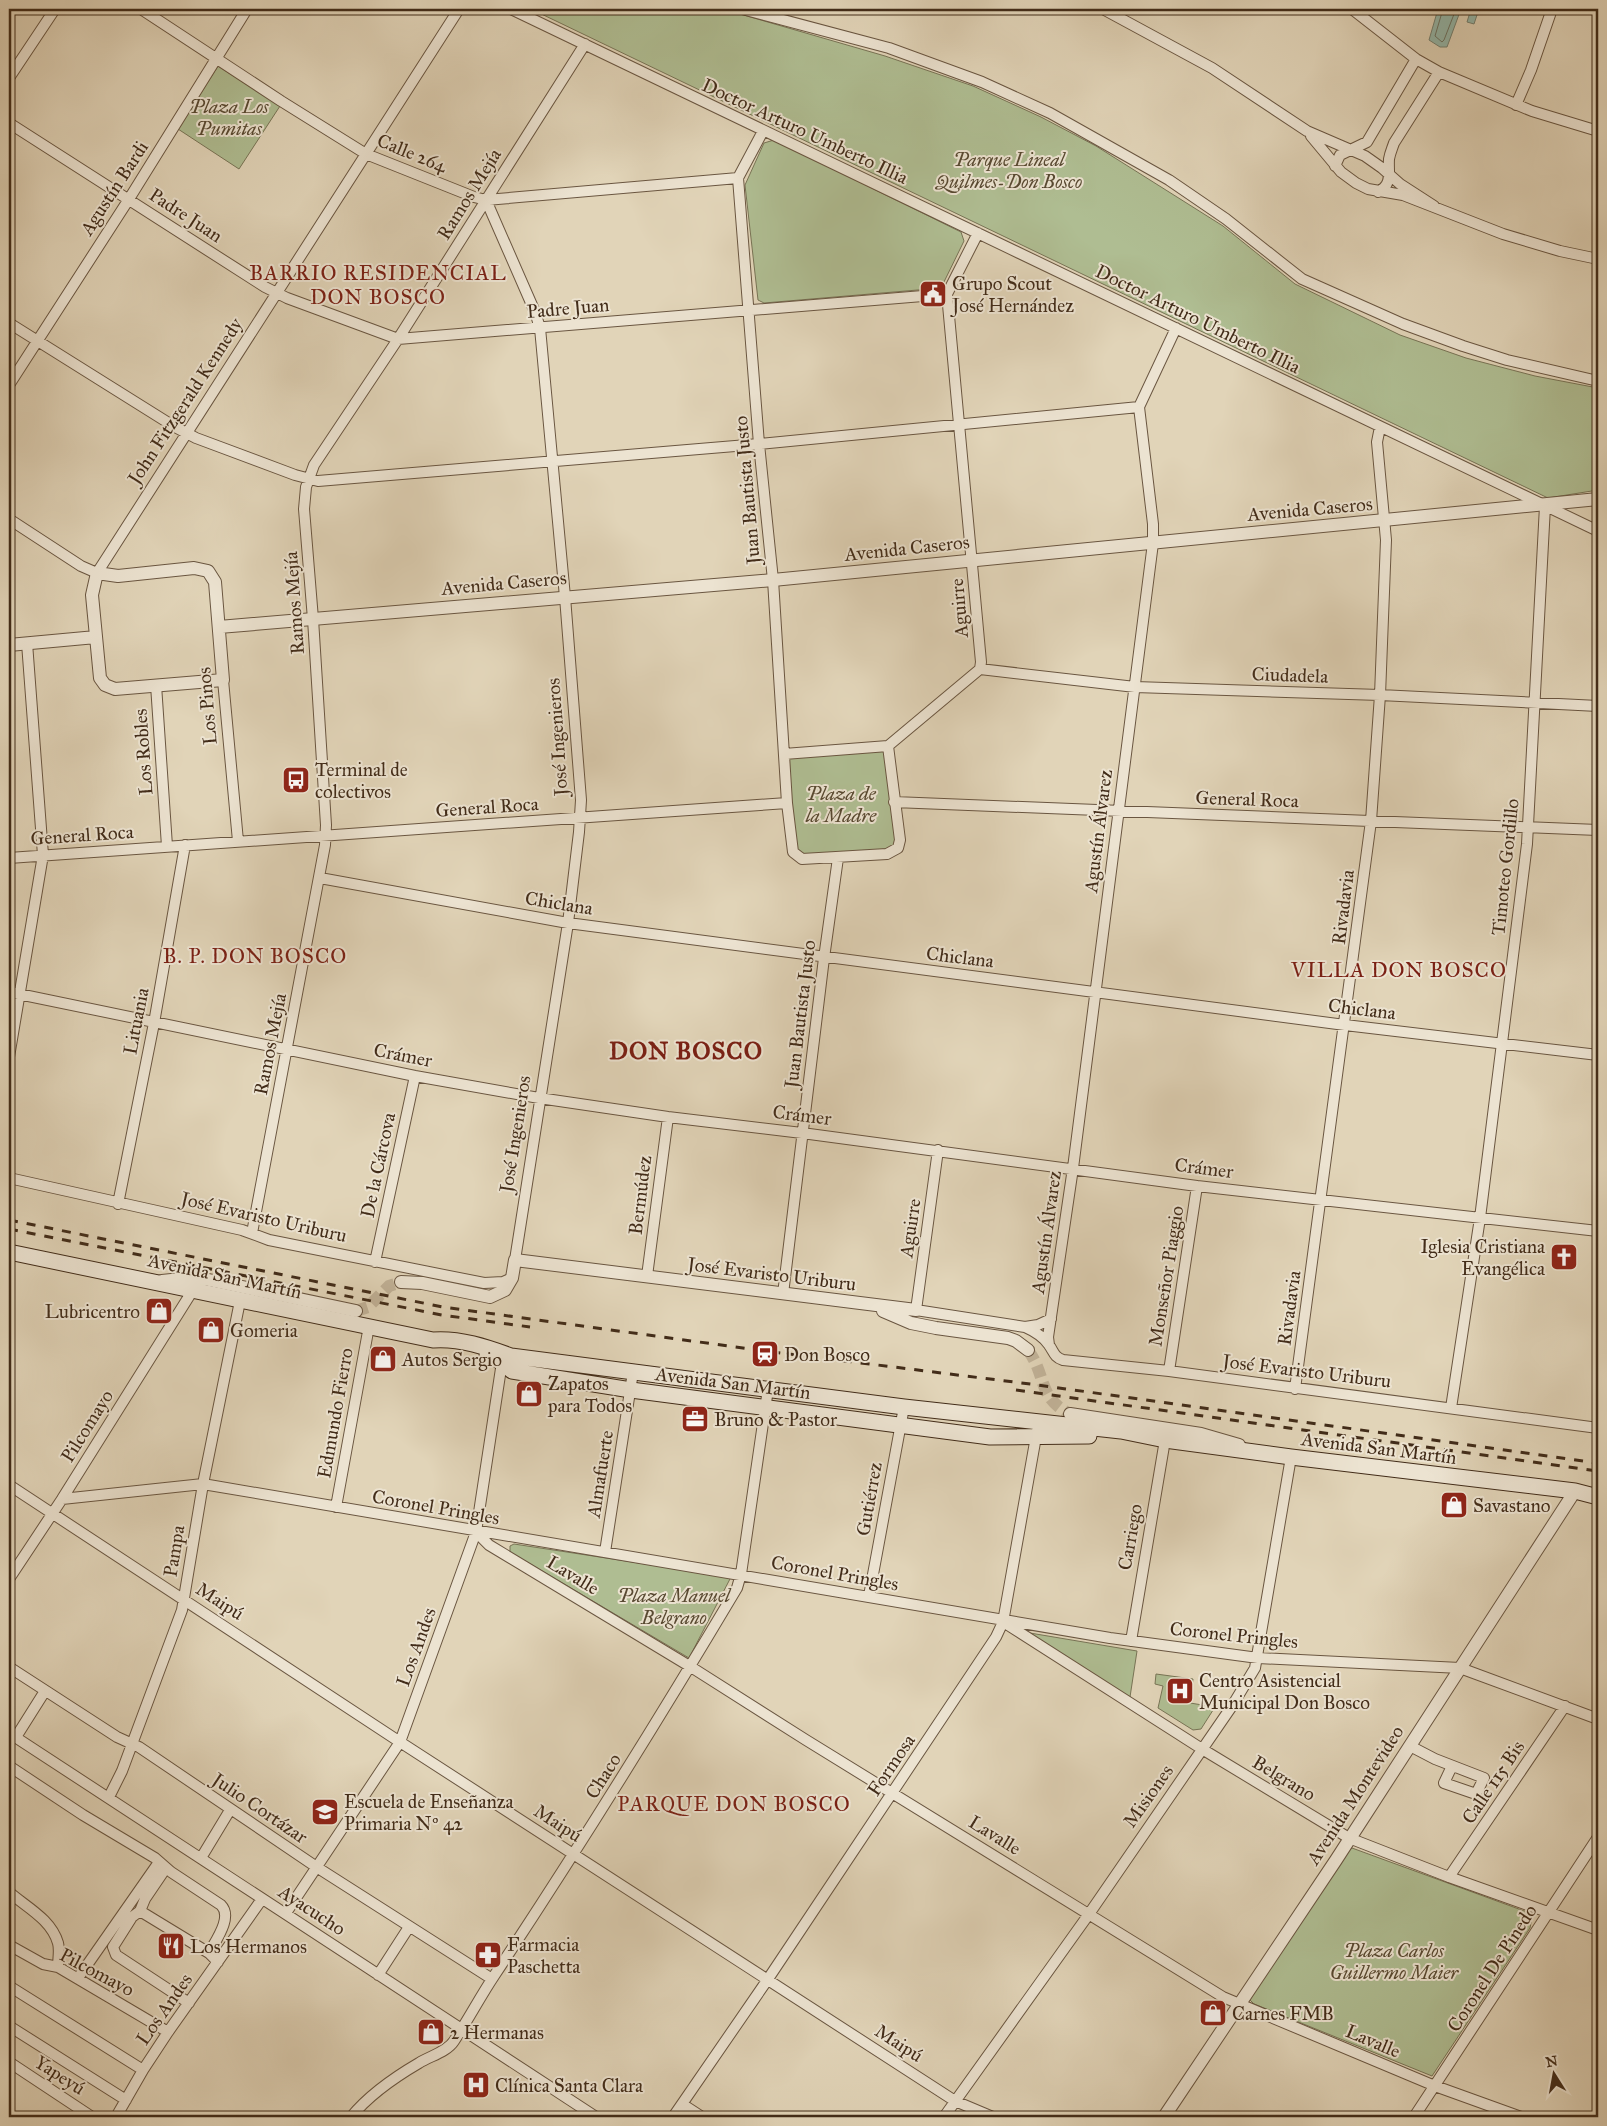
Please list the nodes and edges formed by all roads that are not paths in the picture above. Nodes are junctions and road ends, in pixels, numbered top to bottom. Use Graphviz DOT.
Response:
graph roads {
  1 [pos="55,9"];
  2 [pos="141,9"];
  3 [pos="248,9"];
  4 [pos="459,9"];
  5 [pos="512,9"];
  6 [pos="742,9"];
  7 [pos="1103,9"];
  8 [pos="1352,9"];
  9 [pos="1552,9"];
  10 [pos="585,44"];
  11 [pos="217,57"];
  12 [pos="1416,59"];
  13 [pos="1439,72"];
  14 [pos="9,78"];
  15 [pos="1516,105"];
  16 [pos="9,123"];
  17 [pos="763,131"];
  18 [pos="1307,131"];
  19 [pos="1598,131"];
  20 [pos="1350,150"];
  21 [pos="366,154"];
  22 [pos="1336,166"];
  23 [pos="1390,175"];
  24 [pos="738,178"];
  25 [pos="1378,192"];
  26 [pos="129,199"];
  27 [pos="486,200"];
  28 [pos="1434,206"];
  29 [pos="978,233"];
  30 [pos="1598,259"];
  31 [pos="277,293"];
  32 [pos="946,294"];
  33 [pos="750,311"];
  34 [pos="9,323"];
  35 [pos="540,328"];
  36 [pos="1176,328"];
  37 [pos="398,339"];
  38 [pos="37,341"];
  39 [pos="1598,381"];
  40 [pos="9,385"];
  41 [pos="1139,407"];
  42 [pos="959,424"];
  43 [pos="1380,427"];
  44 [pos="187,434"];
  45 [pos="759,444"];
  46 [pos="552,462"];
  47 [pos="308,479"];
  48 [pos="1598,499"];
  49 [pos="1545,506"];
  50 [pos="9,519"];
  51 [pos="1385,521"];
  52 [pos="1598,531"];
  53 [pos="1153,543"];
  54 [pos="972,561"];
  55 [pos="97,573"];
  56 [pos="773,580"];
  57 [pos="565,597"];
  58 [pos="314,619"];
  59 [pos="219,627"];
  60 [pos="96,637"];
  61 [pos="27,643"];
  62 [pos="9,645"];
  63 [pos="980,669"];
  64 [pos="224,680"];
  65 [pos="156,685"];
  66 [pos="1135,687"];
  67 [pos="1380,695"];
  68 [pos="1534,702"];
  69 [pos="1598,706"];
  70 [pos="888,746"];
  71 [pos="784,754"];
  72 [pos="894,802"];
  73 [pos="787,803"];
  74 [pos="1118,812"];
  75 [pos="580,818"];
  76 [pos="1372,821"];
  77 [pos="1528,827"];
  78 [pos="1598,830"];
  79 [pos="326,834"];
  80 [pos="238,841"];
  81 [pos="185,845"];
  82 [pos="167,846"];
  83 [pos="42,855"];
  84 [pos="9,858"];
  85 [pos="838,858"];
  86 [pos="320,878"];
  87 [pos="568,923"];
  88 [pos="824,958"];
  89 [pos="1096,991"];
  90 [pos="9,992"];
  91 [pos="21,994"];
  92 [pos="154,1023"];
  93 [pos="1345,1025"];
  94 [pos="1502,1043"];
  95 [pos="287,1050"];
  96 [pos="1598,1055"];
  97 [pos="9,1057"];
  98 [pos="415,1076"];
  99 [pos="539,1098"];
  100 [pos="668,1117"];
  101 [pos="802,1133"];
  102 [pos="938,1150"];
  103 [pos="1072,1168"];
  104 [pos="9,1178"];
  105 [pos="1198,1186"];
  106 [pos="1322,1201"];
  107 [pos="118,1204"];
  108 [pos="1480,1218"];
  109 [pos="1598,1231"];
  110 [pos="252,1234"];
  111 [pos="9,1252"];
  112 [pos="515,1260"];
  113 [pos="375,1262"];
  114 [pos="647,1276"];
  115 [pos="512,1278"];
  116 [pos="156,1282"];
  117 [pos="401,1282"];
  118 [pos="193,1290"];
  119 [pos="783,1294"];
  120 [pos="240,1301"];
  121 [pos="871,1305"];
  122 [pos="916,1310"];
  123 [pos="356,1311"];
  124 [pos="1051,1319"];
  125 [pos="369,1326"];
  126 [pos="1025,1327"];
  127 [pos="433,1340"];
  128 [pos="1049,1345"];
  129 [pos="1028,1350"];
  130 [pos="502,1362"];
  131 [pos="591,1366"];
  132 [pos="1169,1371"];
  133 [pos="520,1372"];
  134 [pos="633,1372"];
  135 [pos="768,1389"];
  136 [pos="1295,1389"];
  137 [pos="631,1390"];
  138 [pos="766,1407"];
  139 [pos="904,1407"];
  140 [pos="1452,1408"];
  141 [pos="1070,1414"];
  142 [pos="901,1424"];
  143 [pos="1598,1428"];
  144 [pos="1038,1429"];
  145 [pos="1160,1439"];
  146 [pos="1268,1454"];
  147 [pos="1291,1457"];
  148 [pos="203,1484"];
  149 [pos="9,1485"];
  150 [pos="1576,1491"];
  151 [pos="1598,1497"];
  152 [pos="62,1499"];
  153 [pos="336,1507"];
  154 [pos="52,1513"];
  155 [pos="476,1532"];
  156 [pos="605,1552"];
  157 [pos="741,1574"];
  158 [pos="9,1579"];
  159 [pos="869,1596"];
  160 [pos="184,1599"];
  161 [pos="1003,1622"];
  162 [pos="1131,1641"];
  163 [pos="1258,1658"];
  164 [pos="9,1667"];
  165 [pos="691,1667"];
  166 [pos="1460,1668"];
  167 [pos="45,1691"];
  168 [pos="1565,1706"];
  169 [pos="1598,1719"];
  170 [pos="12,1735"];
  171 [pos="400,1742"];
  172 [pos="131,1743"];
  173 [pos="1410,1746"];
  174 [pos="1202,1749"];
  175 [pos="9,1766"];
  176 [pos="1452,1766"];
  177 [pos="893,1792"];
  178 [pos="109,1797"];
  179 [pos="230,1810"];
  180 [pos="1598,1837"];
  181 [pos="1349,1838"];
  182 [pos="575,1854"];
  183 [pos="201,1858"];
  184 [pos="162,1865"];
  185 [pos="318,1868"];
  186 [pos="1449,1877"];
  187 [pos="9,1892"];
  188 [pos="262,1899"];
  189 [pos="140,1912"];
  190 [pos="1550,1912"];
  191 [pos="286,1914"];
  192 [pos="1089,1914"];
  193 [pos="409,1927"];
  194 [pos="1598,1930"];
  195 [pos="9,1945"];
  196 [pos="209,1953"];
  197 [pos="218,1962"];
  198 [pos="58,1967"];
  199 [pos="378,1975"];
  200 [pos="78,1978"];
  201 [pos="492,1979"];
  202 [pos="768,1979"];
  203 [pos="9,1986"];
  204 [pos="189,2003"];
  205 [pos="1240,2004"];
  206 [pos="9,2026"];
  207 [pos="461,2028"];
  208 [pos="168,2032"];
  209 [pos="9,2062"];
  210 [pos="143,2070"];
  211 [pos="1435,2086"];
  212 [pos="126,2100"];
  213 [pos="955,2101"];
  214 [pos="682,2104"];
  215 [pos="92,2117"];
  216 [pos="116,2117"];
  217 [pos="352,2117"];
  218 [pos="596,2117"];
  219 [pos="673,2117"];
  220 [pos="702,2117"];
  221 [pos="944,2117"];
  222 [pos="993,2117"];
  223 [pos="1164,2117"];
  224 [pos="1414,2117"];
  225 [pos="1521,2117"];
  1 -- 14 [label="street"];
  2 -- 11 [label="street, Calle 264"];
  3 -- 11 [label="street, Agustín Bardi"];
  4 -- 21 [label="street, John Fitzgerald Kennedy"];
  5 -- 10 [label="street, Doctor Arturo Umberto Illia"];
  6 -- 39 [label="street"];
  7 -- 18 [label="street"];
  8 -- 12 [label="street"];
  9 -- 15 [label="street"];
  10 -- 17 [label="street, Doctor Arturo Umberto Illia"];
  10 -- 27 [label="street, Ramos Mejía"];
  11 -- 21 [label="street, Calle 264"];
  11 -- 26 [label="street, Agustín Bardi"];
  12 -- 13 [label="street"];
  12 -- 20 [label="street"];
  13 -- 15 [label="street"];
  13 -- 23 [label="street"];
  15 -- 19 [label="street"];
  16 -- 26 [label="street, Padre Juan"];
  17 -- 24 [label="street"];
  17 -- 29 [label="street, Doctor Arturo Umberto Illia"];
  18 -- 20 [label="street"];
  18 -- 22 [label="street"];
  20 -- 22 [label="street"];
  20 -- 23 [label="street"];
  21 -- 27 [label="street, Calle 264"];
  21 -- 31 [label="street, John Fitzgerald Kennedy"];
  22 -- 25 [label="street"];
  23 -- 25 [label="street"];
  23 -- 28 [label="street"];
  24 -- 27 [label="street, Calle 264"];
  24 -- 33 [label="street, Juan Bautista Justo"];
  25 -- 28 [label="street"];
  26 -- 31 [label="street, Padre Juan"];
  26 -- 38 [label="street, Agustín Bardi"];
  27 -- 35 [label="street, José Ingenieros"];
  27 -- 37 [label="street, Ramos Mejía"];
  28 -- 30 [label="street"];
  29 -- 32 [label="street"];
  29 -- 36 [label="street, Doctor Arturo Umberto Illia"];
  31 -- 37 [label="street, Padre Juan"];
  31 -- 44 [label="street, John Fitzgerald Kennedy"];
  32 -- 33 [label="street, Padre Juan"];
  32 -- 42 [label="street, Aguirre"];
  33 -- 35 [label="street, Padre Juan"];
  33 -- 45 [label="street, Juan Bautista Justo"];
  34 -- 38 [label="street"];
  35 -- 37 [label="street, Padre Juan"];
  35 -- 46 [label="street, José Ingenieros"];
  36 -- 41 [label="street"];
  36 -- 43 [label="street, Doctor Arturo Umberto Illia"];
  37 -- 47 [label="street, Ramos Mejía"];
  38 -- 40 [label="street, Agustín Bardi"];
  38 -- 44 [label="street"];
  41 -- 42 [label="street"];
  41 -- 53 [label="street, Agustín Álvarez"];
  42 -- 45 [label="street"];
  42 -- 54 [label="street, Aguirre"];
  43 -- 49 [label="street, Doctor Arturo Umberto Illia"];
  43 -- 51 [label="street, Rivadavia"];
  44 -- 47 [label="street"];
  44 -- 55 [label="street, John Fitzgerald Kennedy"];
  45 -- 46 [label="street"];
  45 -- 56 [label="street, Juan Bautista Justo"];
  46 -- 47 [label="street"];
  46 -- 57 [label="street, José Ingenieros"];
  47 -- 58 [label="street, Ramos Mejía"];
  48 -- 49 [label="street, Avenida Caseros"];
  49 -- 51 [label="street, Avenida Caseros"];
  49 -- 52 [label="street, Doctor Arturo Umberto Illia"];
  49 -- 68 [label="street, Timoteo Gordillo"];
  50 -- 55 [label="street"];
  51 -- 53 [label="street, Avenida Caseros"];
  51 -- 67 [label="street, Rivadavia"];
  53 -- 54 [label="street, Avenida Caseros"];
  53 -- 66 [label="street, Agustín Álvarez"];
  54 -- 56 [label="street, Avenida Caseros"];
  54 -- 63 [label="street, Aguirre"];
  55 -- 59 [label="street, Los Pinos"];
  55 -- 60 [label="street, John Fitzgerald Kennedy"];
  56 -- 57 [label="street, Avenida Caseros"];
  56 -- 71 [label="street, Juan Bautista Justo"];
  57 -- 58 [label="street, Avenida Caseros"];
  57 -- 75 [label="street, José Ingenieros"];
  58 -- 59 [label="street, Avenida Caseros"];
  58 -- 79 [label="street, Ramos Mejía"];
  59 -- 64 [label="street, Los Pinos"];
  60 -- 61 [label="street"];
  60 -- 65 [label="street, John Fitzgerald Kennedy"];
  61 -- 62 [label="street"];
  61 -- 83 [label="street"];
  63 -- 66 [label="street, Ciudadela"];
  63 -- 70 [label="street"];
  64 -- 65 [label="street"];
  64 -- 80 [label="street, Los Pinos"];
  65 -- 82 [label="street, Los Robles"];
  66 -- 67 [label="street, Ciudadela"];
  66 -- 74 [label="street, Agustín Álvarez"];
  67 -- 68 [label="street, Ciudadela"];
  67 -- 76 [label="street, Rivadavia"];
  68 -- 69 [label="street, Ciudadela"];
  68 -- 77 [label="street, Timoteo Gordillo"];
  70 -- 71 [label="street"];
  70 -- 72 [label="street"];
  71 -- 73 [label="street, Juan Bautista Justo"];
  72 -- 74 [label="street, General Roca"];
  72 -- 85 [label="street"];
  73 -- 75 [label="street, General Roca"];
  73 -- 85 [label="street, Juan Bautista Justo"];
  74 -- 76 [label="street, General Roca"];
  74 -- 89 [label="street, Agustín Álvarez"];
  75 -- 79 [label="street, General Roca"];
  75 -- 87 [label="street, José Ingenieros"];
  76 -- 77 [label="street, General Roca"];
  76 -- 93 [label="street, Rivadavia"];
  77 -- 78 [label="street, General Roca"];
  77 -- 94 [label="street, Timoteo Gordillo"];
  79 -- 80 [label="street, General Roca"];
  79 -- 86 [label="street, Ramos Mejía"];
  80 -- 81 [label="street, General Roca"];
  81 -- 82 [label="street, General Roca"];
  81 -- 92 [label="street, Lituania"];
  82 -- 83 [label="street, General Roca"];
  83 -- 84 [label="street, General Roca"];
  83 -- 91 [label="street"];
  85 -- 88 [label="street, Juan Bautista Justo"];
  86 -- 87 [label="street, Chiclana"];
  86 -- 95 [label="street, Ramos Mejía"];
  87 -- 88 [label="street, Chiclana"];
  87 -- 99 [label="street, José Ingenieros"];
  88 -- 89 [label="street, Chiclana"];
  88 -- 101 [label="street, Juan Bautista Justo"];
  89 -- 93 [label="street, Chiclana"];
  89 -- 103 [label="street, Agustín Álvarez"];
  90 -- 91 [label="street, Crámer"];
  91 -- 92 [label="street, Crámer"];
  91 -- 97 [label="street"];
  92 -- 95 [label="street, Crámer"];
  92 -- 107 [label="street, Lituania"];
  93 -- 94 [label="street, Chiclana"];
  93 -- 106 [label="street, Rivadavia"];
  94 -- 96 [label="street, Chiclana"];
  94 -- 108 [label="street, Timoteo Gordillo"];
  95 -- 98 [label="street, Crámer"];
  95 -- 110 [label="street, Ramos Mejía"];
  98 -- 99 [label="street, Crámer"];
  98 -- 113 [label="street, De la Cárcova"];
  99 -- 100 [label="street, Crámer"];
  99 -- 112 [label="street, José Ingenieros"];
  100 -- 101 [label="street, Crámer"];
  100 -- 114 [label="street, Bermúdez"];
  101 -- 102 [label="street, Crámer"];
  101 -- 119 [label="street, Juan Bautista Justo"];
  102 -- 103 [label="street, Crámer"];
  102 -- 122 [label="street, Aguirre"];
  103 -- 105 [label="street, Crámer"];
  103 -- 124 [label="street, Agustín Álvarez"];
  104 -- 107 [label="street, José Evaristo Uriburu"];
  105 -- 106 [label="street, Crámer"];
  105 -- 132 [label="street, Monseñor Piaggio"];
  106 -- 108 [label="street, Crámer"];
  106 -- 136 [label="street, Rivadavia"];
  107 -- 110 [label="street, José Evaristo Uriburu"];
  108 -- 109 [label="street, Crámer"];
  108 -- 140 [label="street, Timoteo Gordillo"];
  110 -- 113 [label="street, José Evaristo Uriburu"];
  111 -- 116 [label="main road, Avenida San Martín"];
  112 -- 114 [label="street, José Evaristo Uriburu"];
  112 -- 115 [label="street, José Ingenieros"];
  113 -- 115 [label="street, José Evaristo Uriburu"];
  114 -- 119 [label="street, José Evaristo Uriburu"];
  115 -- 117 [label="street"];
  116 -- 118 [label="main road, Avenida San Martín"];
  116 -- 123 [label="street"];
  118 -- 120 [label="main road, Avenida San Martín"];
  118 -- 152 [label="street, Pilcomayo"];
  119 -- 121 [label="street, José Evaristo Uriburu"];
  120 -- 125 [label="main road, Avenida San Martín"];
  120 -- 148 [label="street, Pampa"];
  121 -- 122 [label="street, José Evaristo Uriburu"];
  121 -- 129 [label="street"];
  122 -- 126 [label="street, José Evaristo Uriburu"];
  124 -- 126 [label="street, José Evaristo Uriburu"];
  124 -- 128 [label="street, Agustín Álvarez"];
  125 -- 127 [label="main road, Avenida San Martín"];
  125 -- 153 [label="street, Edmundo Fierro"];
  126 -- 128 [label="street, José Evaristo Uriburu"];
  127 -- 130 [label="main road, Avenida San Martín"];
  127 -- 131 [label="main road, Avenida San Martín"];
  128 -- 132 [label="street, José Evaristo Uriburu"];
  130 -- 133 [label="main road, Avenida San Martín"];
  130 -- 155 [label="street, Los Andes"];
  131 -- 133 [label="main road"];
  131 -- 134 [label="main road, Avenida San Martín"];
  132 -- 136 [label="street, José Evaristo Uriburu"];
  133 -- 137 [label="main road, Avenida San Martín"];
  134 -- 135 [label="main road, Avenida San Martín"];
  134 -- 137 [label="street, Almafuerte"];
  135 -- 138 [label="street, Chaco"];
  135 -- 139 [label="main road, Avenida San Martín"];
  136 -- 140 [label="street, José Evaristo Uriburu"];
  137 -- 138 [label="main road, Avenida San Martín"];
  137 -- 156 [label="street, Almafuerte"];
  138 -- 142 [label="main road, Avenida San Martín"];
  138 -- 157 [label="street, Chaco"];
  139 -- 142 [label="street, Gutiérrez"];
  139 -- 144 [label="main road, Avenida San Martín"];
  140 -- 143 [label="street, José Evaristo Uriburu"];
  141 -- 146 [label="street"];
  142 -- 144 [label="main road, Avenida San Martín"];
  142 -- 159 [label="street, Gutiérrez"];
  144 -- 145 [label="main road, Avenida San Martín"];
  144 -- 161 [label="street, Formosa"];
  145 -- 146 [label="main road, Avenida San Martín"];
  145 -- 162 [label="street, Carriego"];
  146 -- 147 [label="main road, Avenida San Martín"];
  147 -- 150 [label="main road, Avenida San Martín"];
  147 -- 163 [label="street, Misiones"];
  148 -- 152 [label="street, Coronel Pringles"];
  148 -- 153 [label="street, Coronel Pringles"];
  148 -- 160 [label="street, Pampa"];
  149 -- 154 [label="street, Maipú"];
  150 -- 151 [label="main road, Avenida San Martín"];
  150 -- 166 [label="street, Avenida Montevideo"];
  152 -- 154 [label="street, Pilcomayo"];
  153 -- 155 [label="street, Coronel Pringles"];
  154 -- 158 [label="street, Pilcomayo"];
  154 -- 160 [label="street, Maipú"];
  155 -- 156 [label="street, Coronel Pringles"];
  155 -- 165 [label="street, Lavalle"];
  155 -- 171 [label="street, Los Andes"];
  156 -- 157 [label="street, Coronel Pringles"];
  157 -- 159 [label="street, Coronel Pringles"];
  157 -- 165 [label="street, Chaco"];
  159 -- 161 [label="street, Coronel Pringles"];
  160 -- 171 [label="street, Maipú"];
  160 -- 172 [label="street, Pampa"];
  161 -- 162 [label="street, Coronel Pringles"];
  161 -- 174 [label="street, Belgrano"];
  161 -- 177 [label="street, Formosa"];
  162 -- 163 [label="street, Coronel Pringles"];
  163 -- 166 [label="street, Coronel Pringles"];
  163 -- 174 [label="street, Misiones"];
  164 -- 167 [label="street, Julio Cortázar"];
  165 -- 177 [label="street, Lavalle"];
  165 -- 182 [label="street, Chaco"];
  166 -- 168 [label="street, Coronel Pringles"];
  166 -- 173 [label="street, Avenida Montevideo"];
  167 -- 170 [label="street"];
  167 -- 172 [label="street, Julio Cortázar"];
  168 -- 169 [label="street, Coronel Pringles"];
  168 -- 186 [label="street, Calle 115 Bis"];
  170 -- 178 [label="street, Ayacucho"];
  171 -- 182 [label="street, Maipú"];
  171 -- 185 [label="street, Los Andes"];
  172 -- 178 [label="street, Pampa"];
  172 -- 179 [label="street, Julio Cortázar"];
  173 -- 176 [label="street"];
  173 -- 181 [label="street, Avenida Montevideo"];
  174 -- 181 [label="street, Belgrano"];
  174 -- 192 [label="street, Misiones"];
  175 -- 184 [label="street"];
  177 -- 192 [label="street, Lavalle"];
  177 -- 202 [label="street, Formosa"];
  178 -- 183 [label="street, Ayacucho"];
  179 -- 183 [label="street"];
  179 -- 185 [label="street, Julio Cortázar"];
  180 -- 190 [label="street, Coronel De Pinedo"];
  181 -- 186 [label="street, Belgrano"];
  181 -- 205 [label="street, Avenida Montevideo"];
  182 -- 201 [label="street, Chaco"];
  182 -- 202 [label="street, Maipú"];
  183 -- 188 [label="street, Ayacucho"];
  184 -- 189 [label="street"];
  184 -- 196 [label="street"];
  184 -- 200 [label="street"];
  185 -- 191 [label="street, Los Andes"];
  185 -- 193 [label="street, Julio Cortázar"];
  186 -- 190 [label="street, Belgrano"];
  187 -- 198 [label="street"];
  188 -- 191 [label="street, Ayacucho"];
  188 -- 197 [label="street, Los Andes"];
  189 -- 196 [label="street"];
  189 -- 204 [label="street"];
  190 -- 194 [label="street, Belgrano"];
  190 -- 211 [label="street, Coronel De Pinedo"];
  191 -- 199 [label="street, Ayacucho"];
  192 -- 205 [label="street, Lavalle"];
  192 -- 213 [label="street, Misiones"];
  193 -- 199 [label="street"];
  193 -- 201 [label="street, Julio Cortázar"];
  195 -- 198 [label="street, Pilcomayo"];
  196 -- 197 [label="street"];
  197 -- 204 [label="street, Los Andes"];
  198 -- 200 [label="street, Pilcomayo"];
  199 -- 207 [label="street, Ayacucho"];
  200 -- 208 [label="street, Pilcomayo"];
  201 -- 207 [label="street, Chaco"];
  202 -- 213 [label="street, Maipú"];
  202 -- 214 [label="street, Formosa"];
  203 -- 210 [label="street"];
  204 -- 208 [label="street, Los Andes"];
  205 -- 211 [label="street, Lavalle"];
  205 -- 223 [label="street, Avenida Montevideo"];
  206 -- 212 [label="street"];
  207 -- 217 [label="street, Chaco"];
  207 -- 218 [label="street, Ayacucho"];
  208 -- 210 [label="street, Los Andes"];
  209 -- 215 [label="street, Yapeyú"];
  210 -- 212 [label="street, Los Andes"];
  211 -- 224 [label="street, Coronel De Pinedo"];
  211 -- 225 [label="street, Lavalle"];
  212 -- 216 [label="street, Los Andes"];
  213 -- 221 [label="street, Misiones"];
  213 -- 222 [label="street, Maipú"];
  214 -- 219 [label="street, Formosa"];
  214 -- 220 [label="street"];
}
